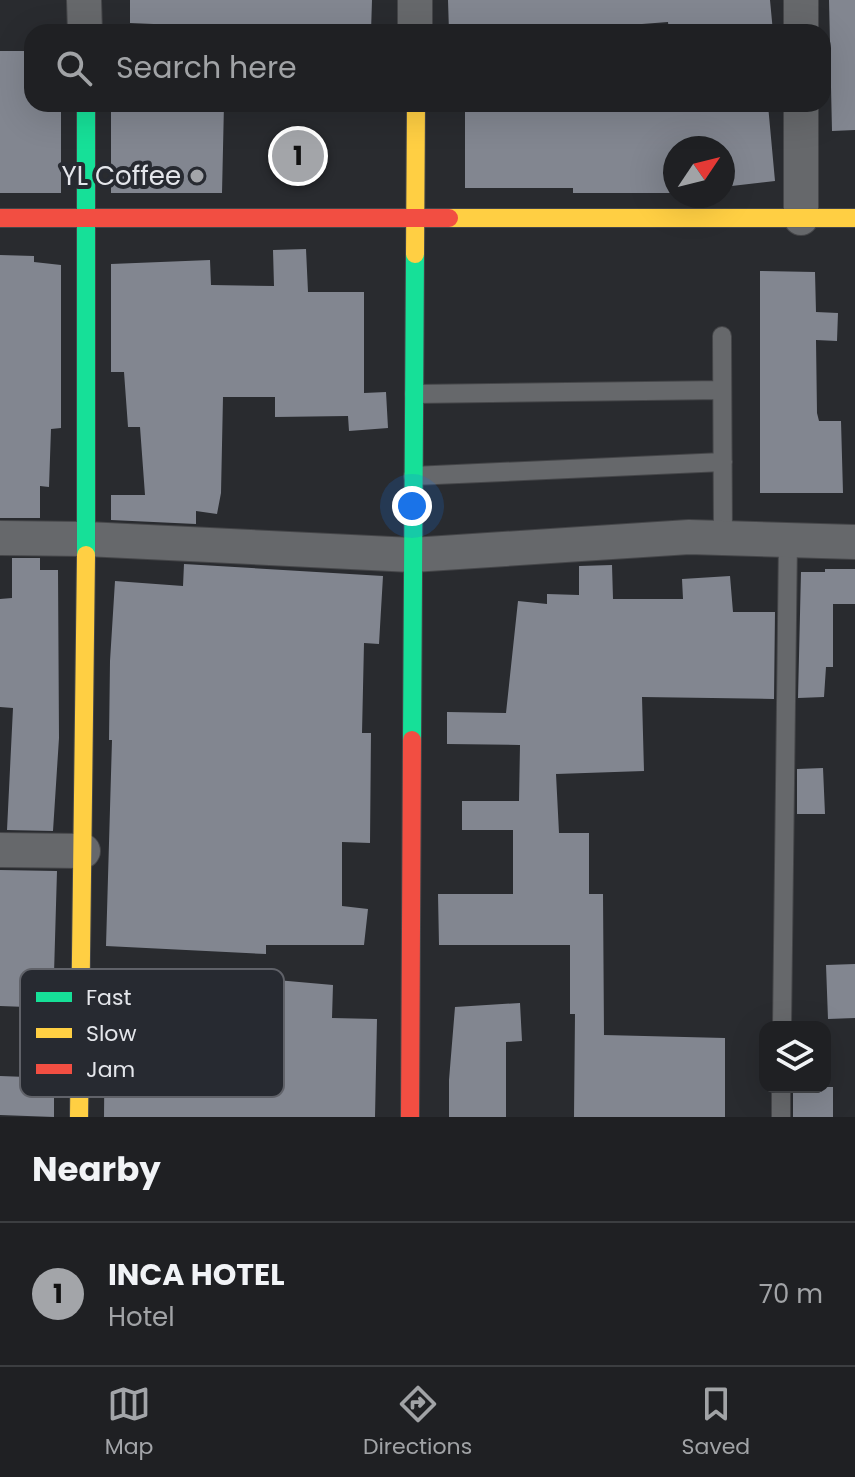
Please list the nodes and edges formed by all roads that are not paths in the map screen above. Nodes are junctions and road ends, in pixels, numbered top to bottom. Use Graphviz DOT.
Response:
graph roads {
  1 [pos="84,0"];
  2 [pos="415,0"];
  3 [pos="801,0"];
  4 [pos="85,24"];
  5 [pos="415,24"];
  6 [pos="801,24"];
  7 [pos="86,112"];
  8 [pos="416,112"];
  9 [pos="801,112"];
  10 [pos="0,218"];
  11 [pos="88,218"];
  12 [pos="801,218"];
  13 [pos="855,218"];
  14 [pos="416,219"];
  15 [pos="722,336"];
  16 [pos="722,390"];
  17 [pos="414,394"];
  18 [pos="723,462"];
  19 [pos="413,476"];
  20 [pos="0,538"];
  21 [pos="86,539"];
  22 [pos="723,539"];
  23 [pos="788,540"];
  24 [pos="855,542"];
  25 [pos="412,555"];
  26 [pos="0,850"];
  27 [pos="83,851"];
  28 [pos="81,969"];
  29 [pos="782,1021"];
  30 [pos="781,1093"];
  31 [pos="79,1097"];
  32 [pos="79,1117"];
  33 [pos="410,1117"];
  34 [pos="781,1117"];
  1 -- 4 [label="street"];
  2 -- 5 [label="street"];
  3 -- 6 [label="street"];
  7 -- 11 [label="street"];
  8 -- 14 [label="street"];
  9 -- 12 [label="street"];
  10 -- 11 [label="street"];
  11 -- 14 [label="street"];
  11 -- 21 [label="street"];
  12 -- 13 [label="street"];
  12 -- 14 [label="street"];
  14 -- 17 [label="street"];
  15 -- 16 [label="lane"];
  16 -- 17 [label="lane"];
  16 -- 18 [label="lane"];
  17 -- 19 [label="street"];
  18 -- 19 [label="lane"];
  18 -- 22 [label="lane"];
  19 -- 25 [label="street"];
  20 -- 21 [label="street"];
  21 -- 25 [label="street"];
  21 -- 27 [label="street"];
  22 -- 23 [label="street"];
  22 -- 25 [label="street"];
  23 -- 24 [label="street"];
  23 -- 29 [label="lane"];
  25 -- 33 [label="street"];
  26 -- 27 [label="street"];
  27 -- 28 [label="street"];
  30 -- 34 [label="lane"];
  31 -- 32 [label="street"];
}
